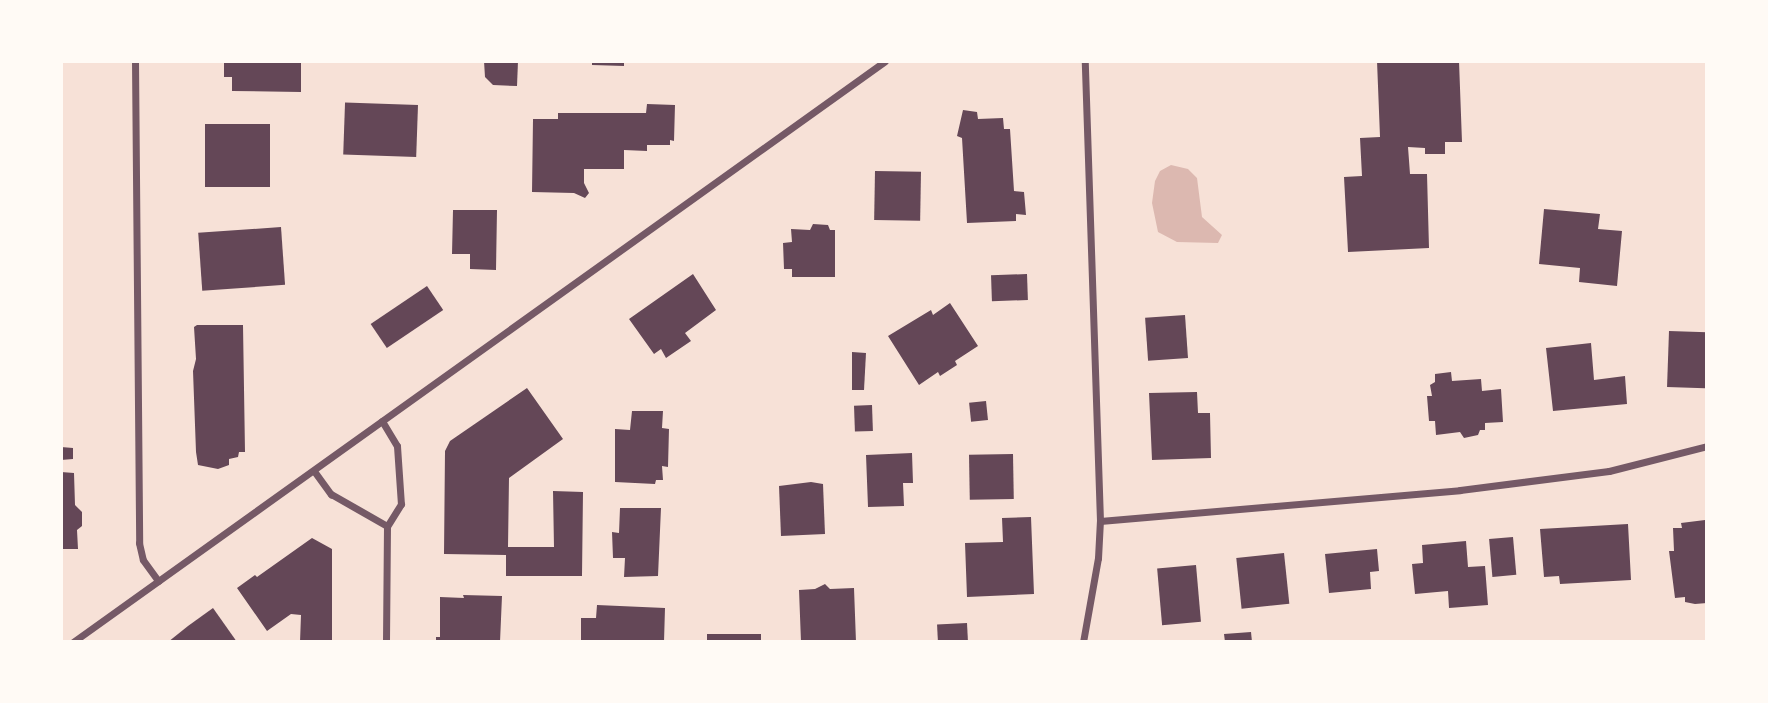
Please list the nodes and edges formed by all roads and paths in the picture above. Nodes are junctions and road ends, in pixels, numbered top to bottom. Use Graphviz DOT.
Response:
graph roads {
  1 [pos="135,61"];
  2 [pos="885,61"];
  3 [pos="1085,61"];
  4 [pos="382,421"];
  5 [pos="1707,446"];
  6 [pos="314,471"];
  7 [pos="1100,522"];
  8 [pos="387,526"];
  9 [pos="159,581"];
  10 [pos="73,642"];
  11 [pos="386,642"];
  12 [pos="1083,642"];
  1 -- 9 [label="street"];
  2 -- 4 [label="street"];
  3 -- 7 [label="street"];
  4 -- 6 [label="street"];
  4 -- 8 [label="street"];
  5 -- 7 [label="street"];
  6 -- 8 [label="street"];
  6 -- 9 [label="street"];
  7 -- 12 [label="street"];
  8 -- 11 [label="street"];
  9 -- 10 [label="street"];
}
